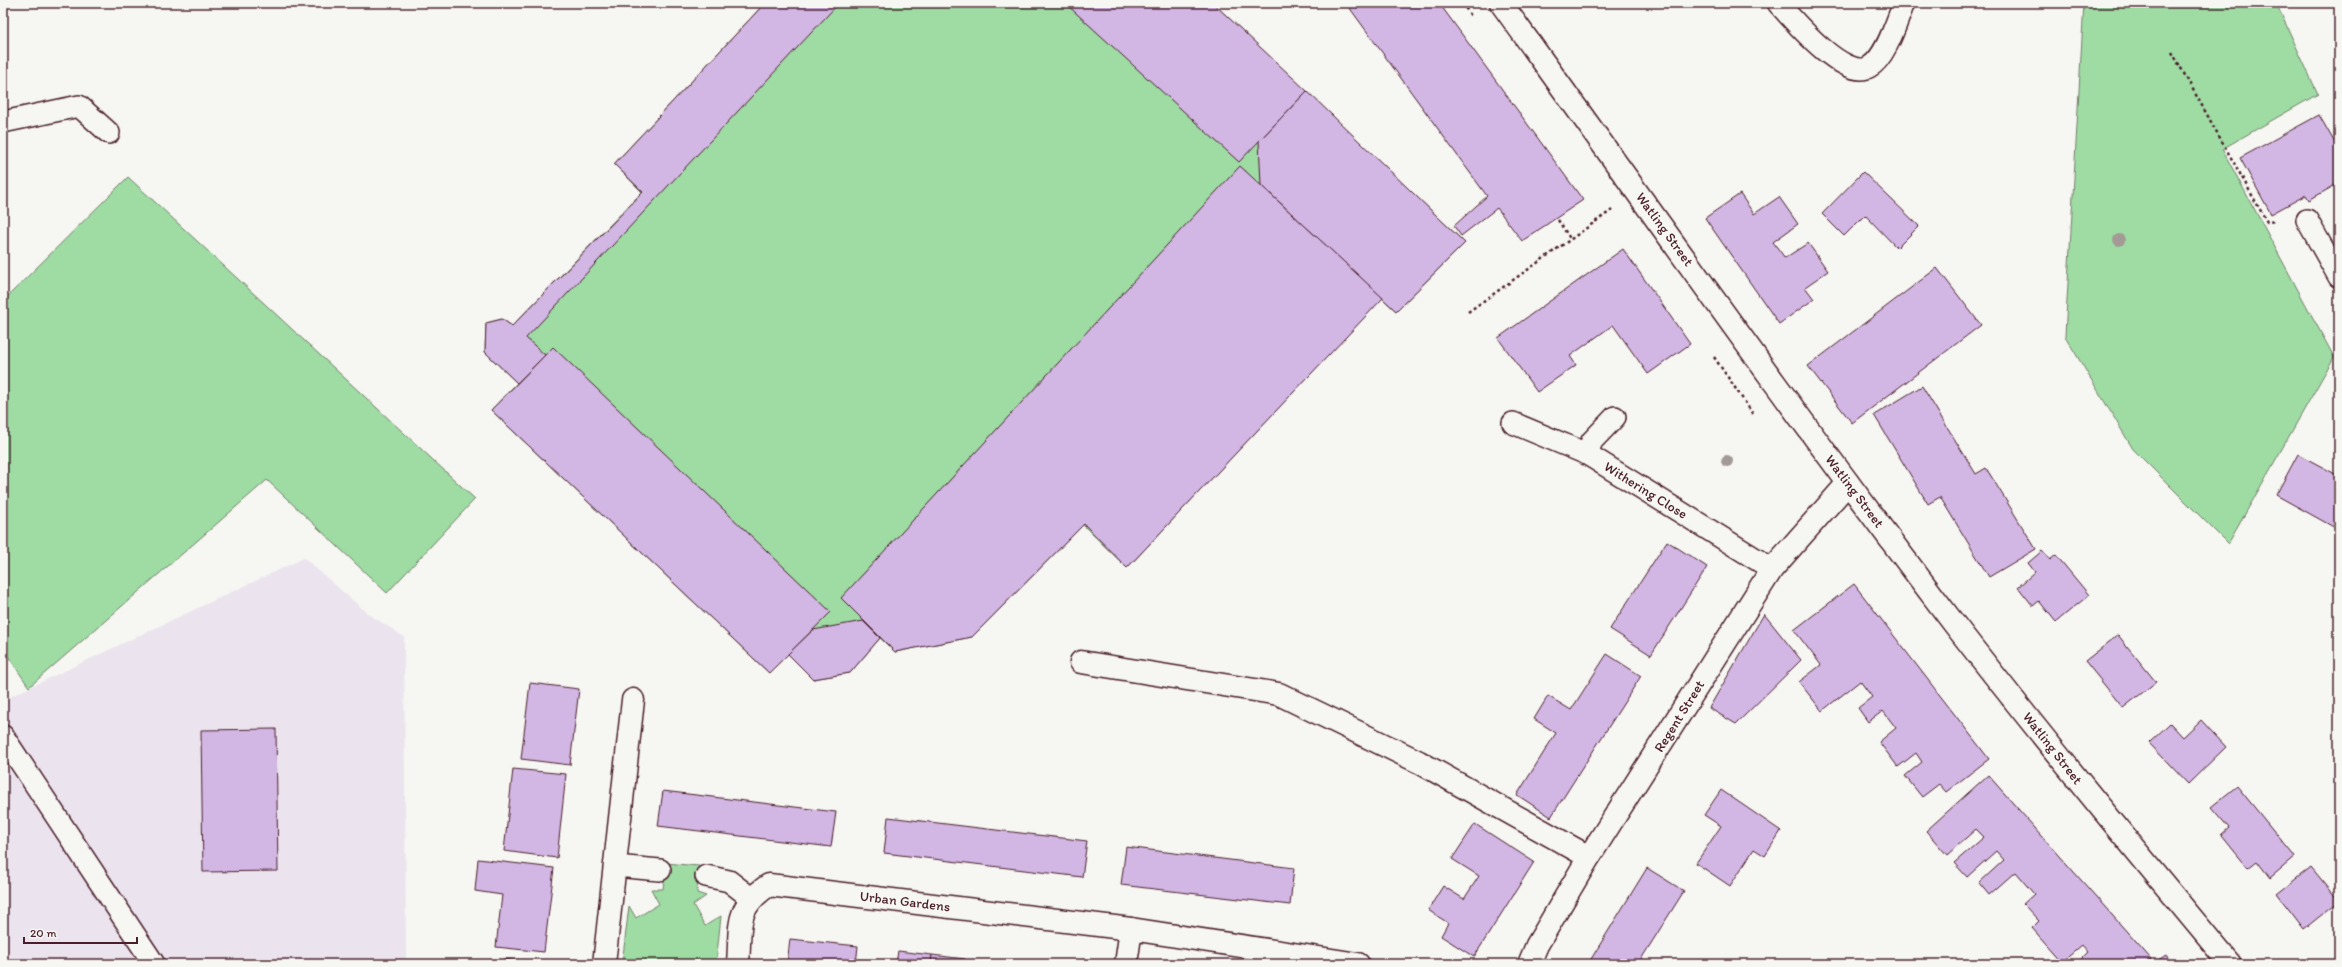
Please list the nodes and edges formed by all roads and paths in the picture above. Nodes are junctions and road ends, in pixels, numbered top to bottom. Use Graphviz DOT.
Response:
graph roads {
  1 [pos="1501,3"];
  2 [pos="1778,3"];
  3 [pos="1904,3"];
  4 [pos="2172,52"];
  5 [pos="3,122"];
  6 [pos="109,132"];
  7 [pos="1613,210"];
  8 [pos="1558,220"];
  9 [pos="2307,220"];
  10 [pos="1571,240"];
  11 [pos="2339,277"];
  12 [pos="1468,312"];
  13 [pos="1615,417"];
  14 [pos="1513,423"];
  15 [pos="1587,454"];
  16 [pos="1848,483"];
  17 [pos="1772,569"];
  18 [pos="1081,662"];
  19 [pos="633,700"];
  20 [pos="3,736"];
  21 [pos="1589,857"];
  22 [pos="615,866"];
  23 [pos="660,870"];
  24 [pos="706,876"];
  25 [pos="751,898"];
  26 [pos="1131,929"];
  27 [pos="154,964"];
  28 [pos="604,964"];
  29 [pos="738,964"];
  30 [pos="1126,964"];
  31 [pos="1358,964"];
  32 [pos="1529,964"];
  33 [pos="2230,964"];
  1 -- 16 [label="street, Watling Street"];
  2 -- 3 [label="lane"];
  4 -- 9 [label="path"];
  5 -- 6 [label="lane"];
  7 -- 10 [label="path"];
  8 -- 10 [label="path"];
  9 -- 11 [label="lane"];
  10 -- 12 [label="path"];
  13 -- 15 [label="lane"];
  14 -- 15 [label="lane, Withering Close"];
  15 -- 17 [label="lane, Withering Close"];
  16 -- 17 [label="street, Regent Street"];
  16 -- 33 [label="street, Watling Street"];
  17 -- 21 [label="street, Regent Street"];
  18 -- 21 [label="street"];
  19 -- 22 [label="street"];
  20 -- 27 [label="lane"];
  21 -- 32 [label="street, Regent Street"];
  22 -- 23 [label="lane"];
  22 -- 28 [label="street"];
  24 -- 25 [label="lane"];
  25 -- 26 [label="street, Urban Gardens"];
  25 -- 29 [label="street, Urban Gardens"];
  26 -- 30 [label="street"];
  26 -- 31 [label="street, Urban Gardens"];
}
